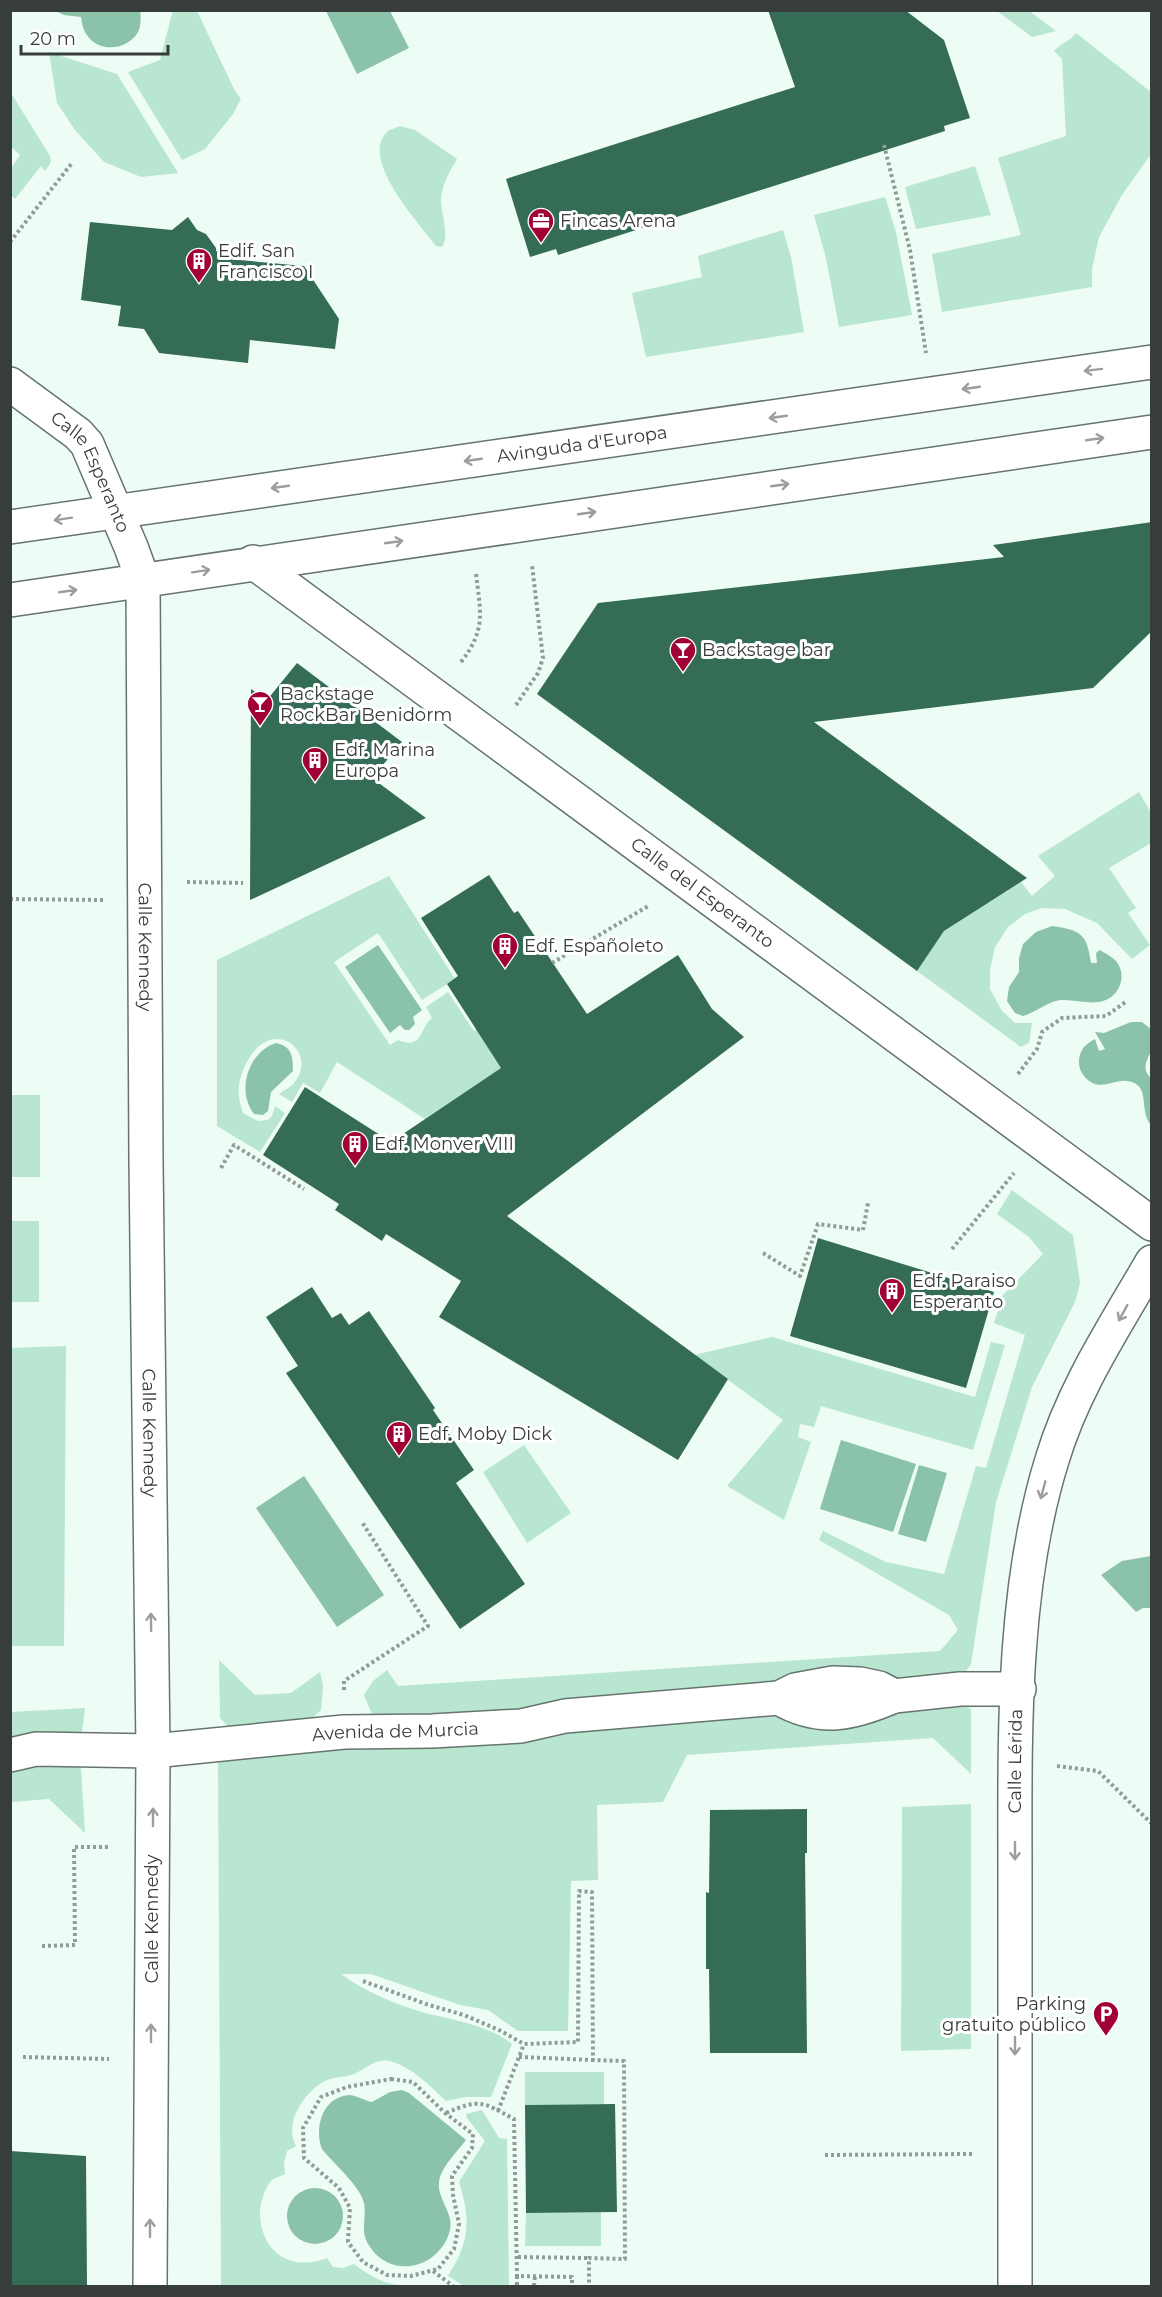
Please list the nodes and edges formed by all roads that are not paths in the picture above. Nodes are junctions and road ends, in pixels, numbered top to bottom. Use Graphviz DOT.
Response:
graph roads {
  1 [pos="1152,362"];
  2 [pos="10,384"];
  3 [pos="1152,432"];
  4 [pos="115,510"];
  5 [pos="10,526"];
  6 [pos="253,562"];
  7 [pos="143,580"];
  8 [pos="10,600"];
  9 [pos="1152,1224"];
  10 [pos="1152,1262"];
  11 [pos="1019,1689"];
  12 [pos="153,1751"];
  13 [pos="10,1755"];
  14 [pos="150,2286"];
  15 [pos="1015,2286"];
  1 -- 4 [label="street, Avinguda d'Europa, one-way"];
  2 -- 4 [label="street, Calle Esperanto"];
  6 -- 3 [label="street, one-way"];
  4 -- 5 [label="street, Avinguda d'Europa, one-way"];
  4 -- 7 [label="street, Calle Esperanto"];
  7 -- 6 [label="street, one-way"];
  6 -- 9 [label="street, Calle del Esperanto"];
  8 -- 7 [label="street, one-way"];
  12 -- 7 [label="street, Calle Kennedy, one-way"];
  10 -- 11 [label="street, Calle Lérida, one-way"];
  11 -- 12 [label="street, Avenida de Murcia"];
  11 -- 15 [label="street, Calle Lérida, one-way"];
  12 -- 13 [label="street, Avenida de Murcia"];
  14 -- 12 [label="street, Calle Kennedy, one-way"];
}
